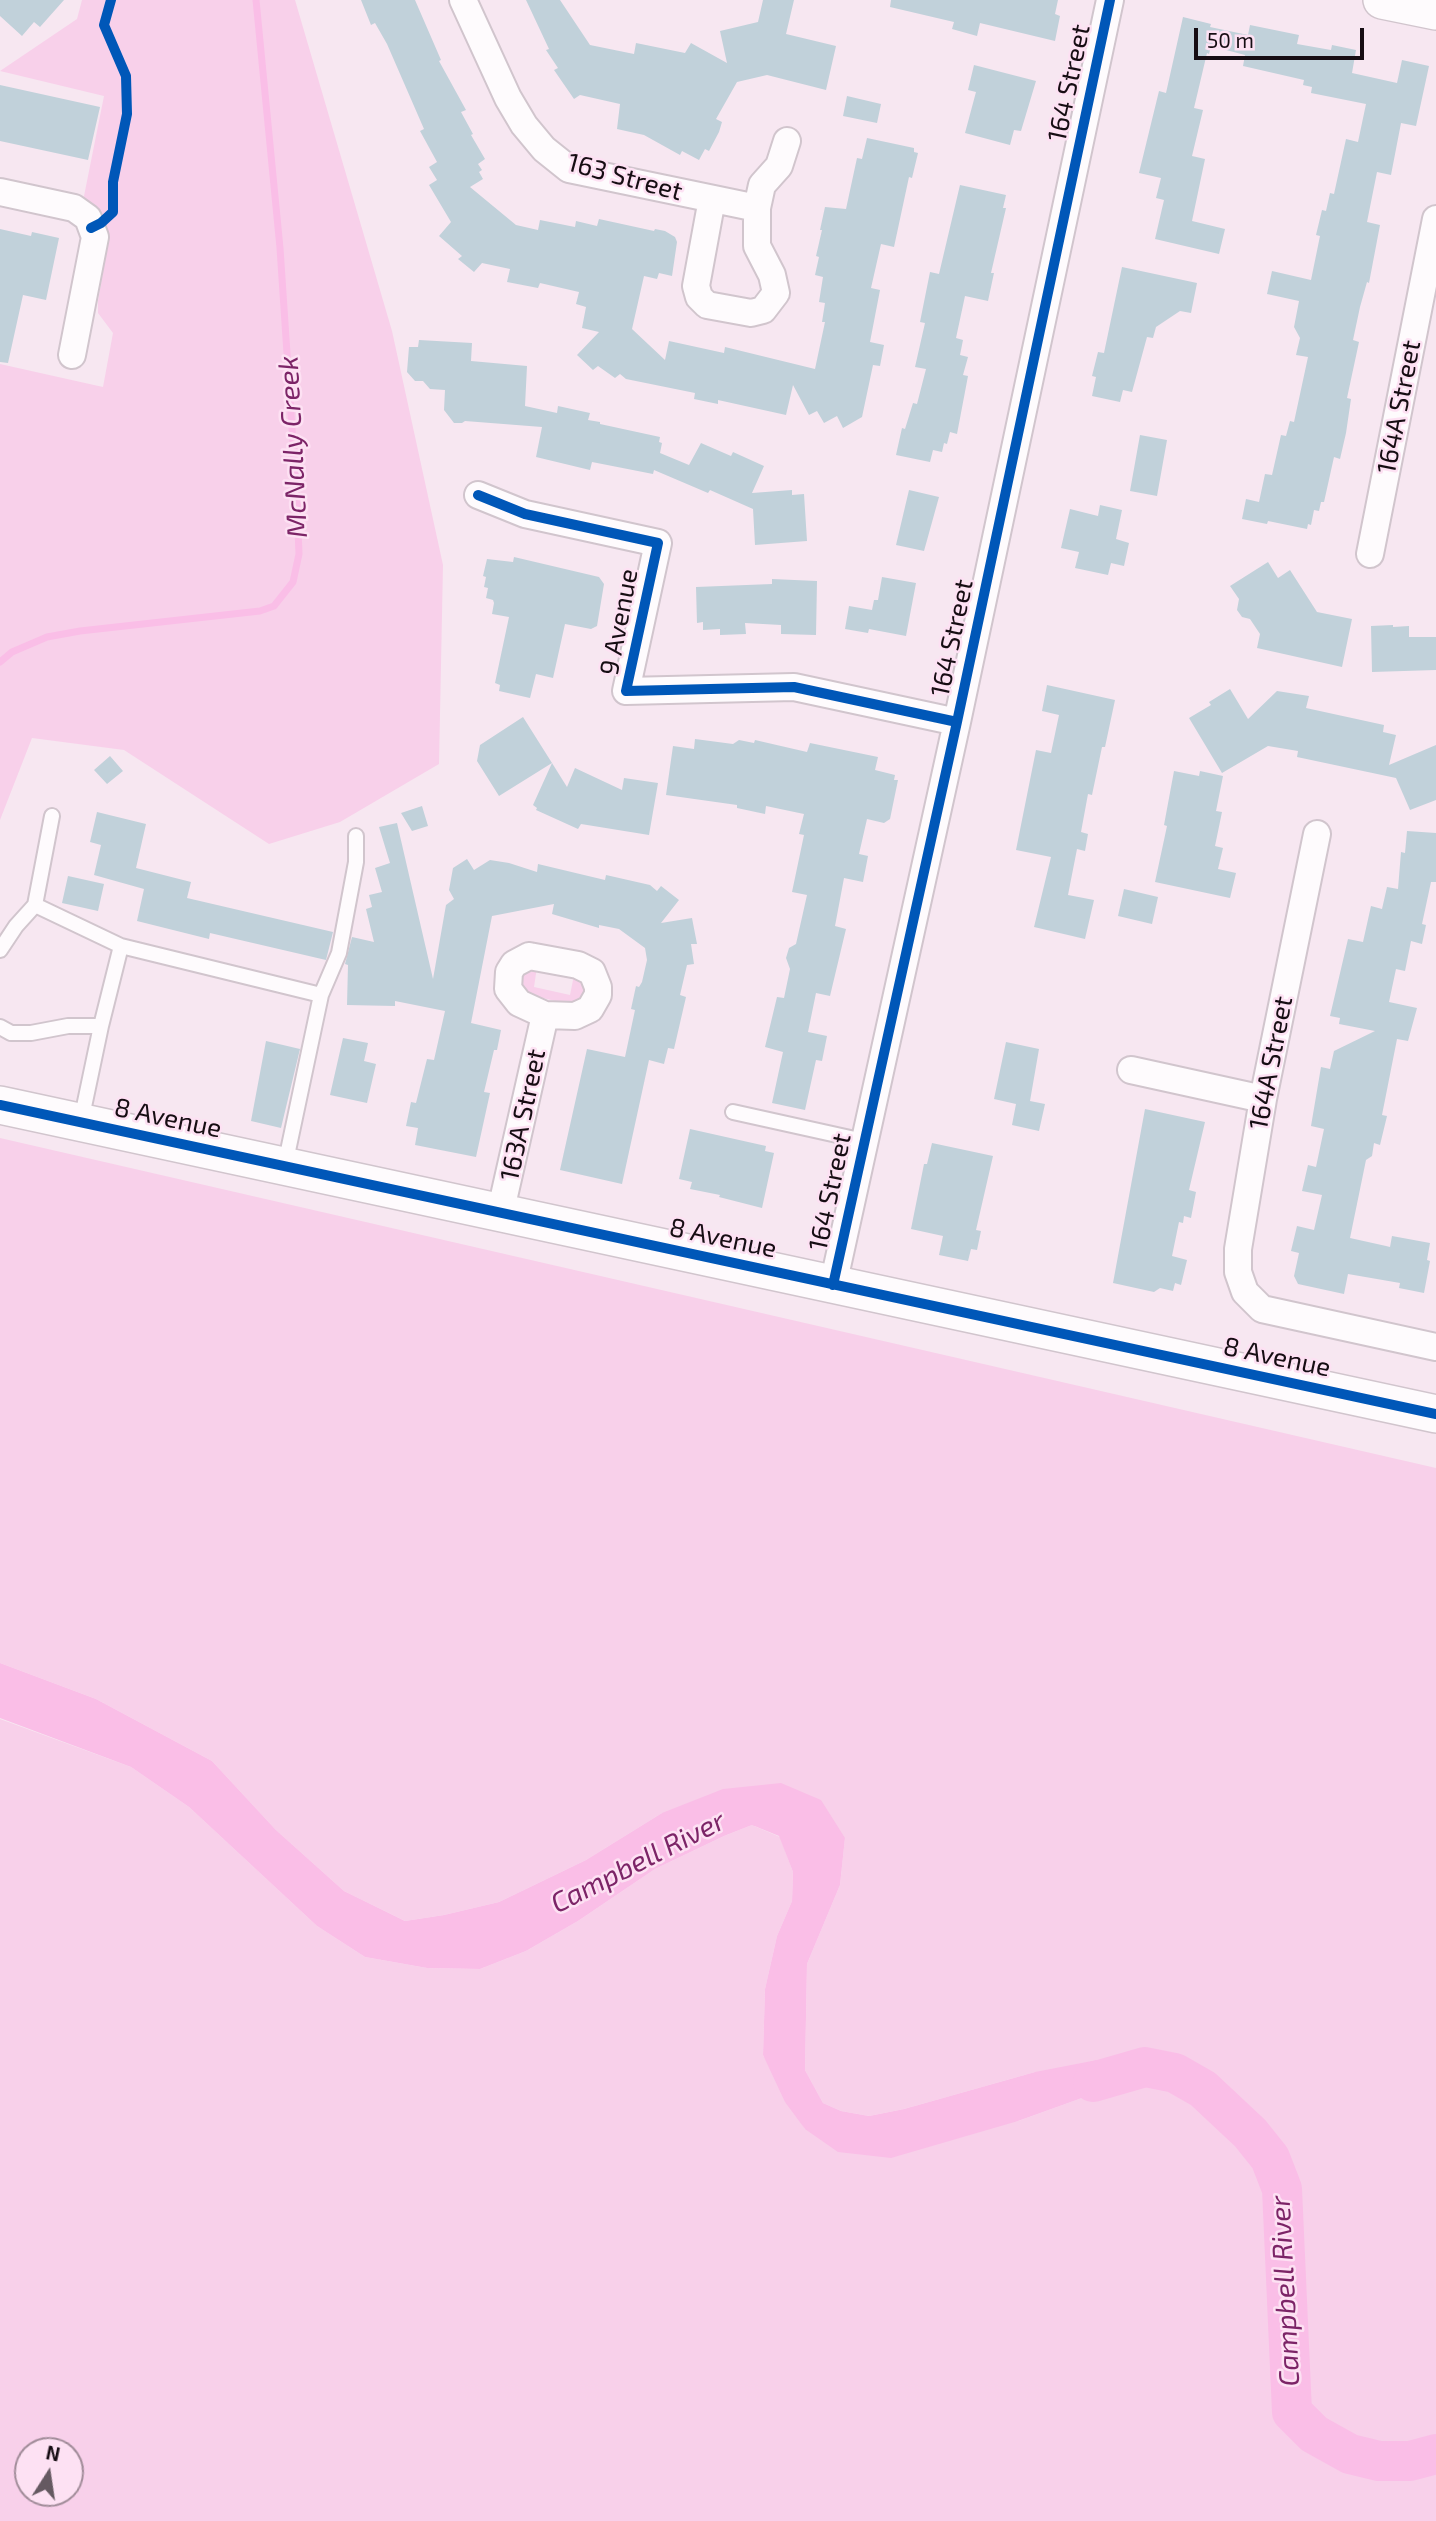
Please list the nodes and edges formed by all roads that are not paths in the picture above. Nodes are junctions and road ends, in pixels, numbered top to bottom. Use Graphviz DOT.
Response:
graph roads {
  1 [pos="463,0"];
  2 [pos="1110,0"];
  3 [pos="1382,0"];
  4 [pos="1436,11"];
  5 [pos="787,141"];
  6 [pos="0,192"];
  7 [pos="712,200"];
  8 [pos="757,208"];
  9 [pos="1436,219"];
  10 [pos="72,355"];
  11 [pos="478,495"];
  12 [pos="1370,554"];
  13 [pos="957,722"];
  14 [pos="52,817"];
  15 [pos="1317,834"];
  16 [pos="356,836"];
  17 [pos="35,905"];
  18 [pos="121,946"];
  19 [pos="0,950"];
  20 [pos="321,995"];
  21 [pos="545,1015"];
  22 [pos="101,1026"];
  23 [pos="0,1027"];
  24 [pos="1131,1070"];
  25 [pos="1263,1099"];
  26 [pos="0,1105"];
  27 [pos="733,1112"];
  28 [pos="81,1123"];
  29 [pos="864,1141"];
  30 [pos="285,1167"];
  31 [pos="500,1214"];
  32 [pos="833,1285"];
  33 [pos="1436,1347"];
  34 [pos="1436,1414"];
  1 -- 7 [label="street, 163 Street"];
  2 -- 13 [label="street, 164 Street"];
  3 -- 4 [label="main road"];
  5 -- 8 [label="street, 163 Street"];
  6 -- 10 [label="street"];
  7 -- 8 [label="street, 163 Street"];
  7 -- 8 [label="street, 163 Street"];
  9 -- 12 [label="street, 164A Street"];
  11 -- 13 [label="street, 9 Avenue"];
  13 -- 29 [label="street, 164 Street"];
  14 -- 17 [label="lane"];
  15 -- 25 [label="street, 164A Street"];
  16 -- 20 [label="lane"];
  17 -- 18 [label="lane"];
  17 -- 19 [label="lane"];
  18 -- 20 [label="lane"];
  18 -- 22 [label="lane"];
  20 -- 30 [label="lane"];
  21 -- 31 [label="street, 163A Street"];
  22 -- 23 [label="lane"];
  22 -- 28 [label="lane"];
  24 -- 25 [label="street"];
  25 -- 33 [label="street, 164A Street"];
  26 -- 28 [label="main road, 8 Avenue"];
  27 -- 29 [label="lane"];
  28 -- 30 [label="main road, 8 Avenue"];
  29 -- 32 [label="street, 164 Street"];
  30 -- 31 [label="main road, 8 Avenue"];
  31 -- 32 [label="main road, 8 Avenue"];
  32 -- 34 [label="main road, 8 Avenue"];
}
